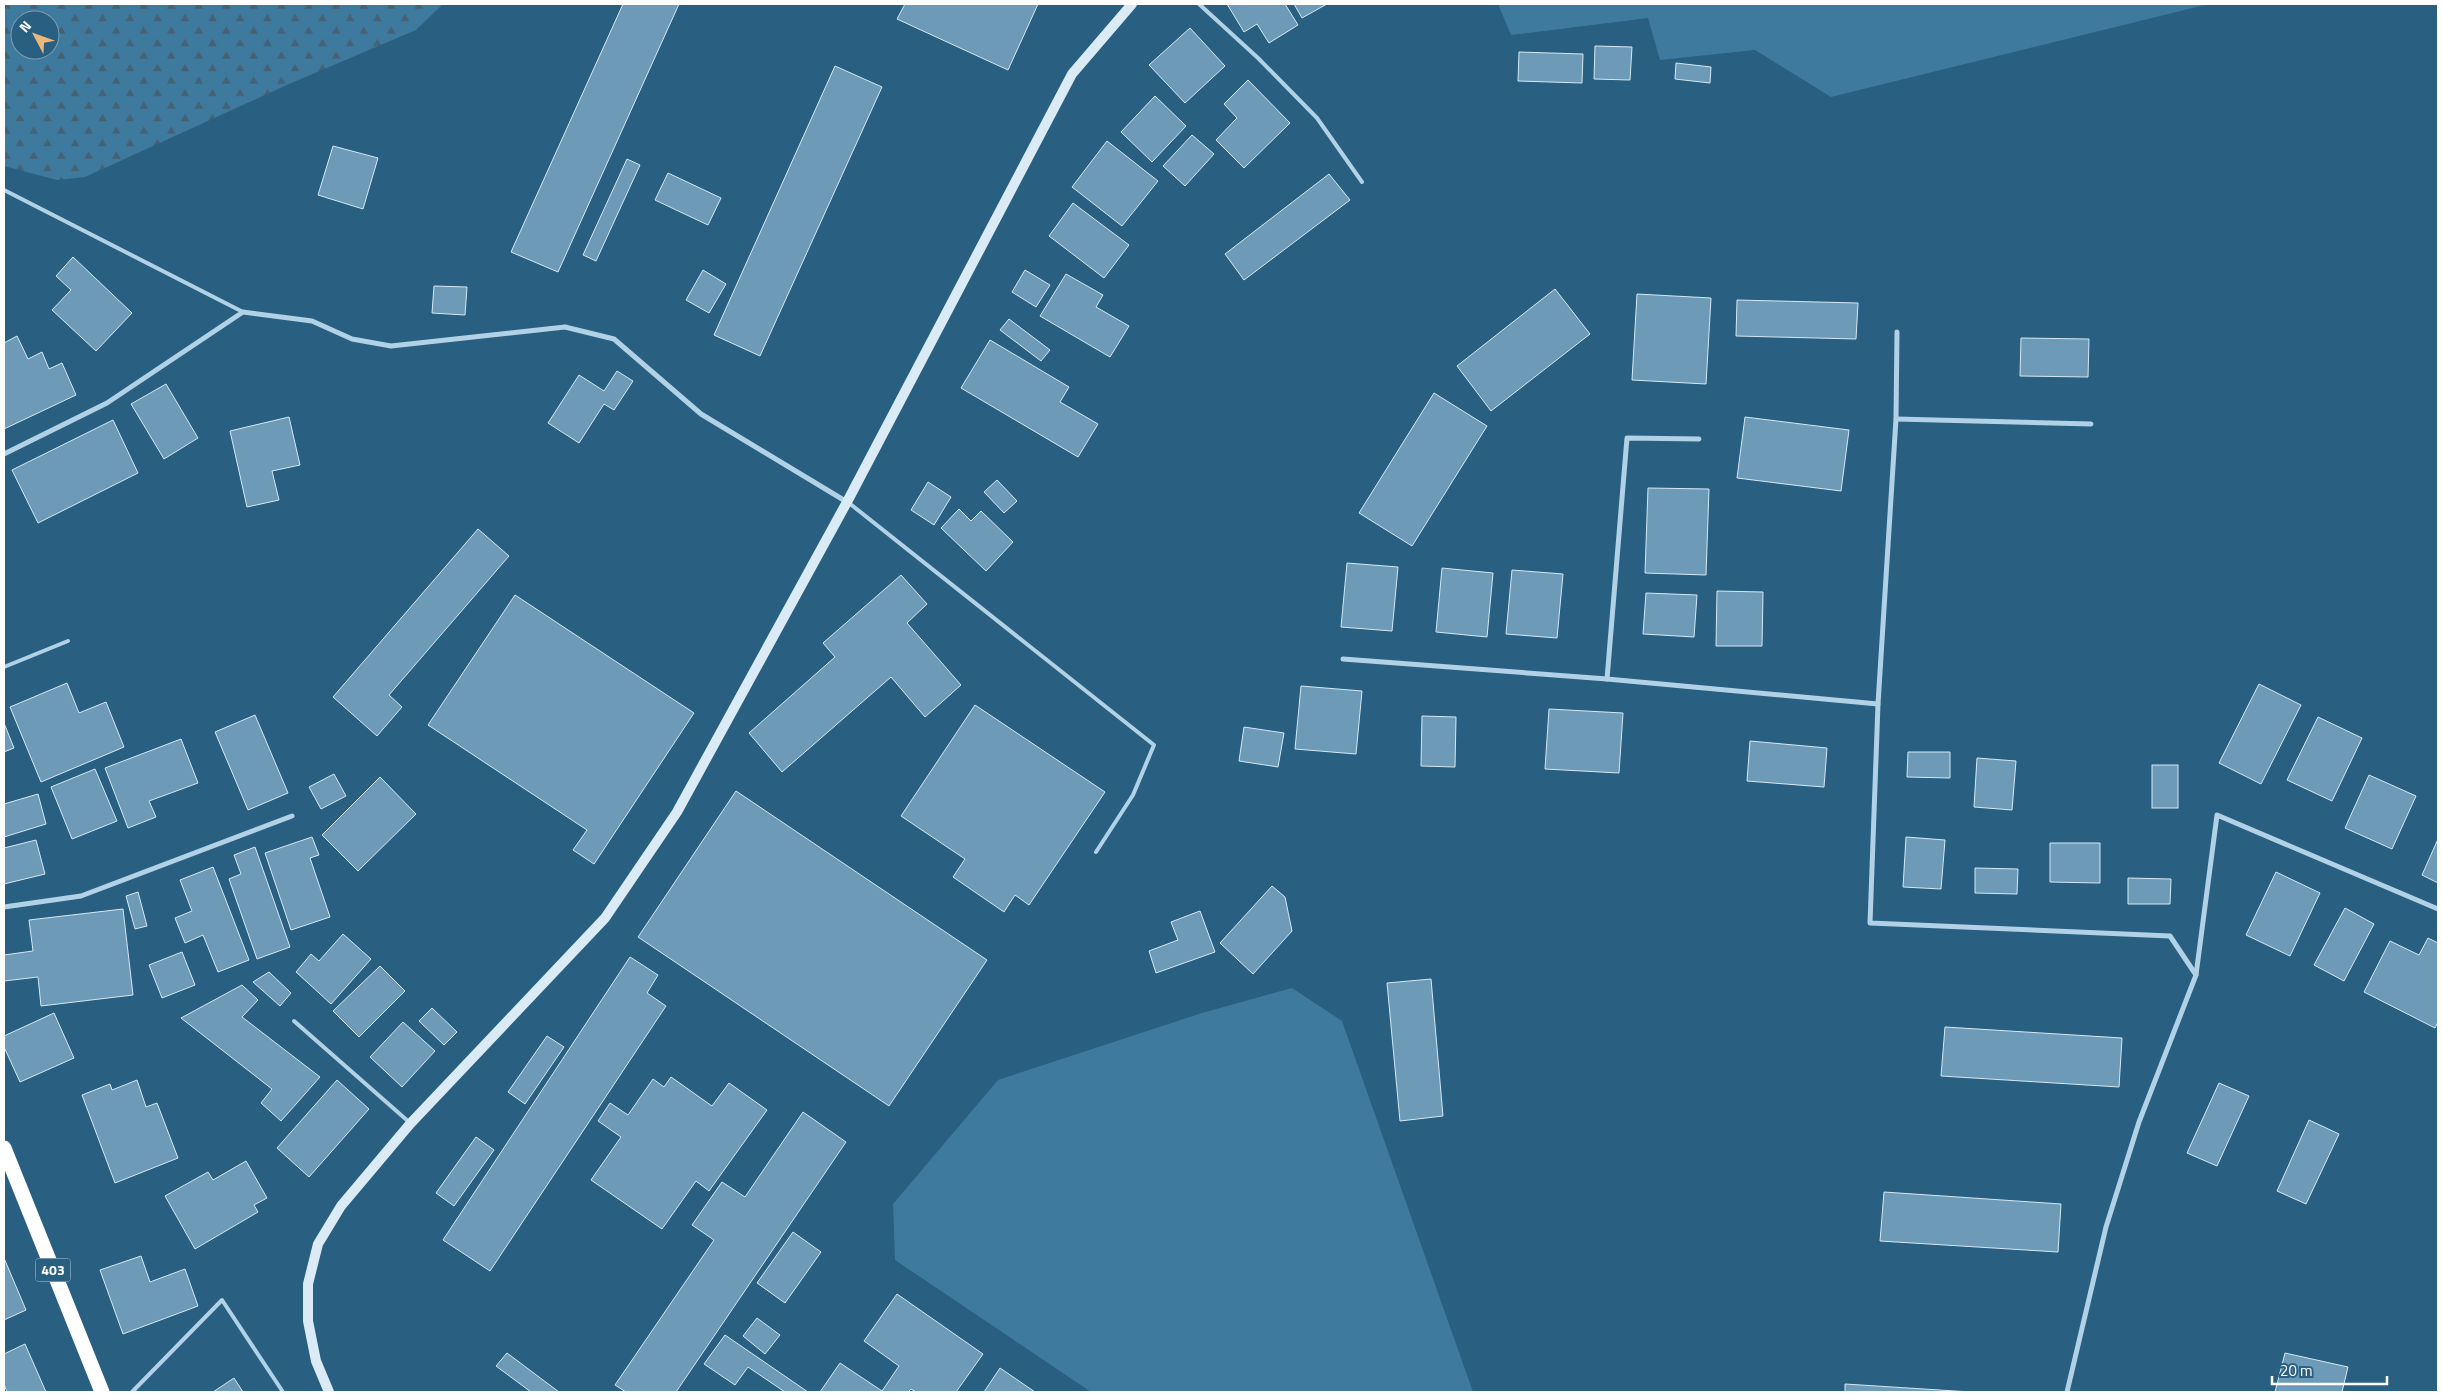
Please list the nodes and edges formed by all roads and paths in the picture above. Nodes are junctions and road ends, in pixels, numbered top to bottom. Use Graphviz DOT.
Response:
graph roads {
  1 [pos="1132,4"];
  2 [pos="1199,4"];
  3 [pos="1362,182"];
  4 [pos="4,190"];
  5 [pos="243,312"];
  6 [pos="1898,332"];
  7 [pos="1896,418"];
  8 [pos="2091,424"];
  9 [pos="1699,439"];
  10 [pos="4,454"];
  11 [pos="847,502"];
  12 [pos="68,641"];
  13 [pos="1343,659"];
  14 [pos="4,667"];
  15 [pos="1606,679"];
  16 [pos="1878,704"];
  17 [pos="292,816"];
  18 [pos="1096,852"];
  19 [pos="4,907"];
  20 [pos="2438,910"];
  21 [pos="2196,975"];
  22 [pos="294,1022"];
  23 [pos="410,1124"];
  24 [pos="4,1148"];
  25 [pos="102,1392"];
  26 [pos="132,1392"];
  27 [pos="283,1392"];
  28 [pos="329,1392"];
  29 [pos="2066,1392"];
  1 -- 11 [label="street"];
  2 -- 3 [label="lane"];
  4 -- 5 [label="lane"];
  5 -- 10 [label="street"];
  5 -- 11 [label="street"];
  6 -- 7 [label="street"];
  7 -- 8 [label="street"];
  7 -- 16 [label="street"];
  9 -- 15 [label="street"];
  11 -- 18 [label="lane"];
  11 -- 23 [label="street"];
  12 -- 14 [label="lane"];
  13 -- 15 [label="street"];
  15 -- 16 [label="street"];
  16 -- 21 [label="street"];
  17 -- 19 [label="street"];
  20 -- 21 [label="street"];
  21 -- 29 [label="street"];
  22 -- 23 [label="lane"];
  23 -- 28 [label="street"];
  24 -- 25 [label="highway, 403"];
  26 -- 27 [label="lane"];
}
